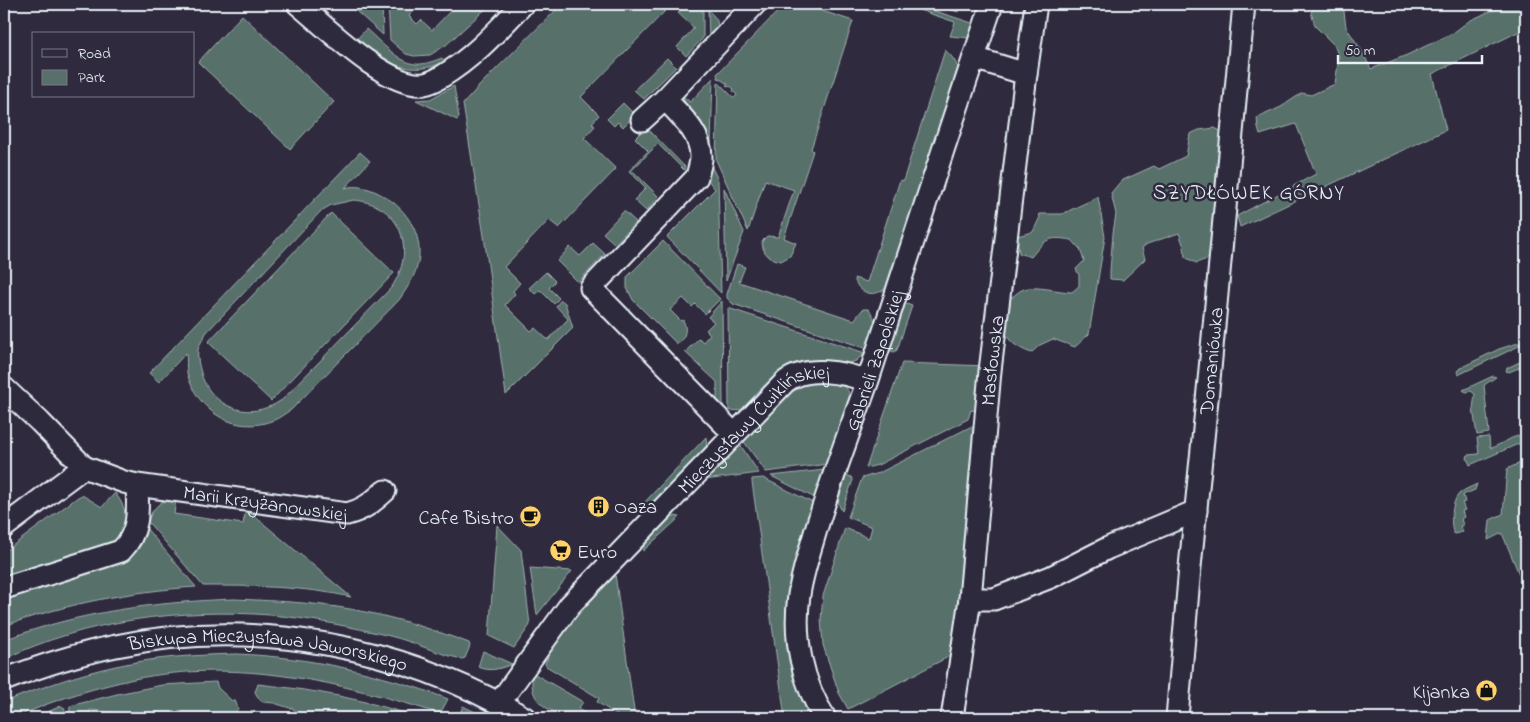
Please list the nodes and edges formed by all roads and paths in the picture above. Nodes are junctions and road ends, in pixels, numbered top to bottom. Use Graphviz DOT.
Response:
graph roads {
  1 [pos="298,4"];
  2 [pos="524,4"];
  3 [pos="755,4"];
  4 [pos="992,4"];
  5 [pos="1036,4"];
  6 [pos="1244,4"];
  7 [pos="974,58"];
  8 [pos="1026,74"];
  9 [pos="665,99"];
  10 [pos="642,120"];
  11 [pos="867,382"];
  12 [pos="4,388"];
  13 [pos="734,434"];
  14 [pos="84,466"];
  15 [pos="137,486"];
  16 [pos="384,491"];
  17 [pos="1196,511"];
  18 [pos="4,527"];
  19 [pos="4,588"];
  20 [pos="970,599"];
  21 [pos="4,680"];
  22 [pos="499,703"];
  23 [pos="525,718"];
  24 [pos="825,718"];
  25 [pos="952,718"];
  26 [pos="1177,718"];
  1 -- 2 [label="street"];
  3 -- 9 [label="street"];
  4 -- 7 [label="street, Gabrieli Zapolskiej"];
  5 -- 8 [label="street, Masłowska"];
  6 -- 17 [label="street, Domaniówka"];
  7 -- 8 [label="street"];
  7 -- 11 [label="street, Gabrieli Zapolskiej"];
  8 -- 20 [label="street, Masłowska"];
  9 -- 10 [label="street"];
  9 -- 13 [label="street"];
  11 -- 13 [label="street, Mieczysławy Ćwiklińskiej"];
  11 -- 24 [label="street, Gabrieli Zapolskiej"];
  12 -- 14 [label="street, Marii Krzyżanowskiej"];
  13 -- 22 [label="street, Mieczysławy Ćwiklińskiej"];
  14 -- 15 [label="street, Marii Krzyżanowskiej"];
  14 -- 18 [label="street"];
  15 -- 16 [label="street, Marii Krzyżanowskiej"];
  15 -- 19 [label="street"];
  17 -- 20 [label="street"];
  17 -- 26 [label="street, Domaniówka"];
  20 -- 25 [label="street, Masłowska"];
  21 -- 22 [label="street, Biskupa Mieczysława Jaworskiego"];
  22 -- 23 [label="street, Biskupa Mieczysława Jaworskiego"];
}
